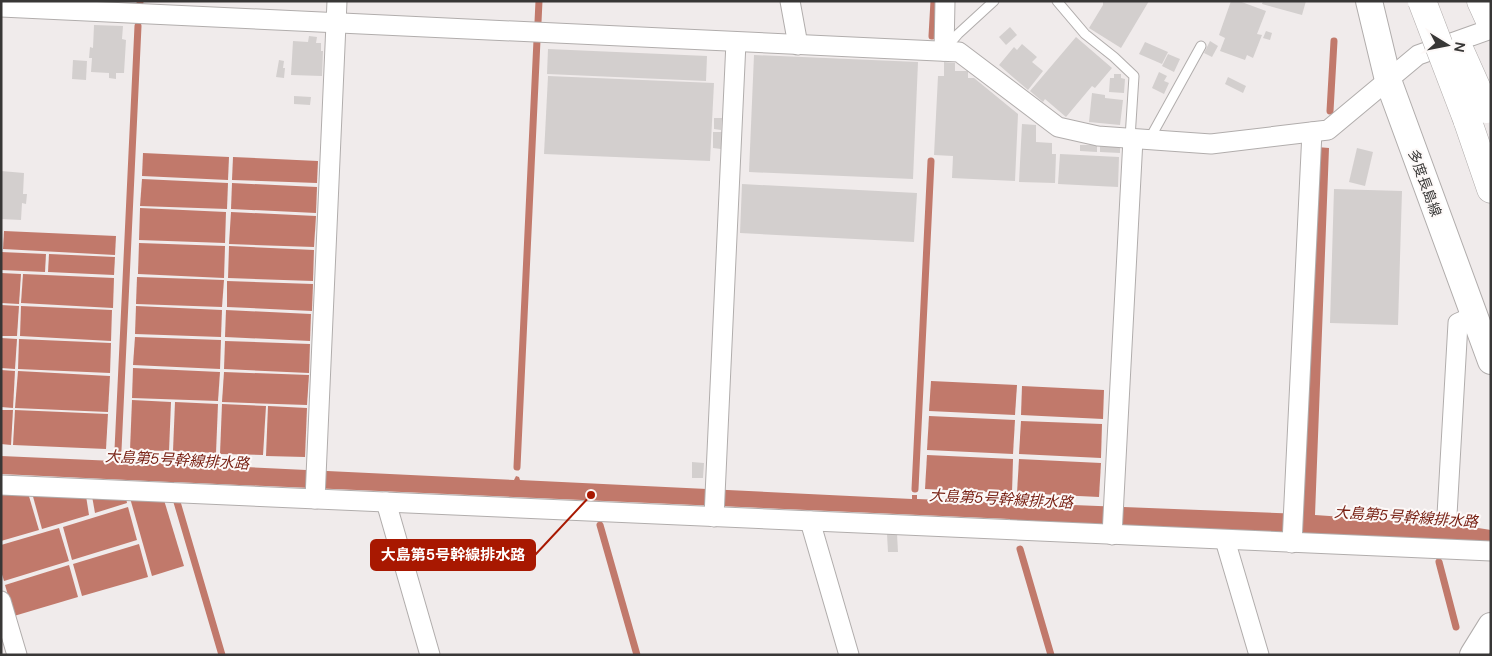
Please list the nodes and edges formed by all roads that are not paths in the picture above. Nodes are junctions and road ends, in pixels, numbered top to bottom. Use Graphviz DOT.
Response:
graph roads {
  1 [pos="337,1"];
  2 [pos="790,1"];
  3 [pos="946,1"];
  4 [pos="994,1"];
  5 [pos="1057,1"];
  6 [pos="1369,1"];
  7 [pos="1422,1"];
  8 [pos="1438,1"];
  9 [pos="1481,1"];
  10 [pos="1,7"];
  11 [pos="336,23"];
  12 [pos="1491,23"];
  13 [pos="1491,29"];
  14 [pos="736,42"];
  15 [pos="798,44"];
  16 [pos="1201,46"];
  17 [pos="944,51"];
  18 [pos="1388,80"];
  19 [pos="1481,116"];
  20 [pos="1312,132"];
  21 [pos="1137,139"];
  22 [pos="1491,189"];
  23 [pos="1474,316"];
  24 [pos="1491,361"];
  25 [pos="1,485"];
  26 [pos="316,496"];
  27 [pos="386,502"];
  28 [pos="714,513"];
  29 [pos="1446,515"];
  30 [pos="810,521"];
  31 [pos="1112,532"];
  32 [pos="1225,540"];
  33 [pos="1292,540"];
  34 [pos="1491,552"];
  35 [pos="3,613"];
  36 [pos="1491,626"];
  37 [pos="17,655"];
  38 [pos="430,655"];
  39 [pos="849,655"];
  40 [pos="1259,655"];
  41 [pos="1473,655"];
  1 -- 11 [label="street"];
  2 -- 15 [label="street"];
  3 -- 17 [label="street"];
  4 -- 17 [label="lane"];
  5 -- 21 [label="lane"];
  6 -- 18 [label="main road, 多度長島線"];
  7 -- 19 [label="highway, bridge"];
  8 -- 19 [label="highway, bridge"];
  9 -- 12 [label="highway"];
  10 -- 11 [label="street"];
  11 -- 14 [label="street"];
  11 -- 26 [label="street"];
  13 -- 18 [label="street"];
  14 -- 15 [label="street"];
  14 -- 28 [label="street"];
  15 -- 17 [label="street"];
  16 -- 21 [label="lane"];
  17 -- 21 [label="street"];
  18 -- 20 [label="street"];
  18 -- 23 [label="main road, 多度長島線"];
  19 -- 22 [label="highway"];
  20 -- 21 [label="street"];
  20 -- 33 [label="street"];
  21 -- 31 [label="street"];
  23 -- 24 [label="main road, 多度長島線"];
  23 -- 29 [label="street"];
  25 -- 26 [label="street"];
  26 -- 27 [label="street"];
  27 -- 28 [label="street"];
  27 -- 38 [label="street"];
  28 -- 30 [label="street"];
  30 -- 31 [label="street"];
  30 -- 39 [label="street"];
  31 -- 32 [label="street"];
  32 -- 33 [label="street"];
  32 -- 40 [label="street"];
  33 -- 34 [label="street"];
  35 -- 37 [label="street"];
  36 -- 41 [label="main road"];
}
